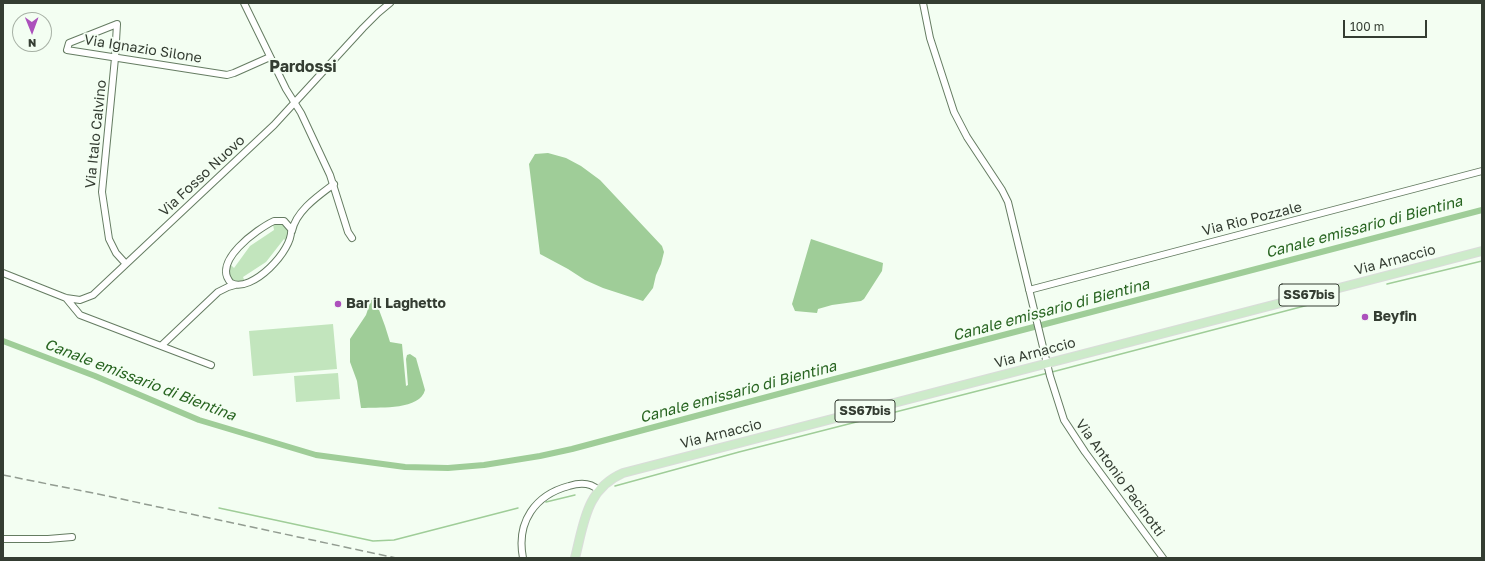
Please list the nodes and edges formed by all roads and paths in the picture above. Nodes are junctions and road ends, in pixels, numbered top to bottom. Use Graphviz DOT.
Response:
graph roads {
  1 [pos="244,3"];
  2 [pos="390,3"];
  3 [pos="923,3"];
  4 [pos="117,24"];
  5 [pos="270,57"];
  6 [pos="116,58"];
  7 [pos="295,104"];
  8 [pos="1482,171"];
  9 [pos="334,184"];
  10 [pos="300,214"];
  11 [pos="284,221"];
  12 [pos="291,233"];
  13 [pos="352,238"];
  14 [pos="1482,251"];
  15 [pos="126,264"];
  16 [pos="3,273"];
  17 [pos="226,273"];
  18 [pos="235,285"];
  19 [pos="1029,290"];
  20 [pos="218,292"];
  21 [pos="66,298"];
  22 [pos="80,300"];
  23 [pos="80,315"];
  24 [pos="161,346"];
  25 [pos="211,365"];
  26 [pos="1049,370"];
  27 [pos="598,490"];
  28 [pos="72,537"];
  29 [pos="3,539"];
  30 [pos="523,558"];
  31 [pos="575,558"];
  32 [pos="1163,558"];
  1 -- 5 [label="street"];
  2 -- 7 [label="street, Via Fosso Nuovo"];
  3 -- 19 [label="street, Via Antonio Pacinotti"];
  4 -- 6 [label="street, Via Italo Calvino"];
  4 -- 6 [label="street, Via Ignazio Silone"];
  5 -- 6 [label="street, Via Ignazio Silone"];
  5 -- 7 [label="street"];
  6 -- 15 [label="street, Via Italo Calvino"];
  7 -- 9 [label="street"];
  7 -- 15 [label="street, Via Fosso Nuovo"];
  8 -- 19 [label="street, Via Rio Pozzale"];
  9 -- 10 [label="street"];
  9 -- 13 [label="street"];
  10 -- 11 [label="street"];
  10 -- 12 [label="street"];
  11 -- 12 [label="street"];
  11 -- 17 [label="street"];
  12 -- 18 [label="street"];
  14 -- 26 [label="main road, Via Arnaccio / SS67bis"];
  15 -- 22 [label="street, Via Fosso Nuovo"];
  16 -- 21 [label="street"];
  17 -- 18 [label="street"];
  17 -- 20 [label="street"];
  18 -- 20 [label="street"];
  19 -- 26 [label="street, Via Antonio Pacinotti"];
  20 -- 24 [label="street"];
  21 -- 22 [label="street"];
  21 -- 23 [label="street"];
  22 -- 23 [label="street"];
  23 -- 24 [label="street"];
  24 -- 25 [label="street"];
  26 -- 27 [label="main road, Via Arnaccio / SS67bis"];
  26 -- 32 [label="street, Via Antonio Pacinotti"];
  27 -- 30 [label="street"];
  27 -- 31 [label="main road, Via Arnaccio / SS67bis"];
  28 -- 29 [label="street"];
}
